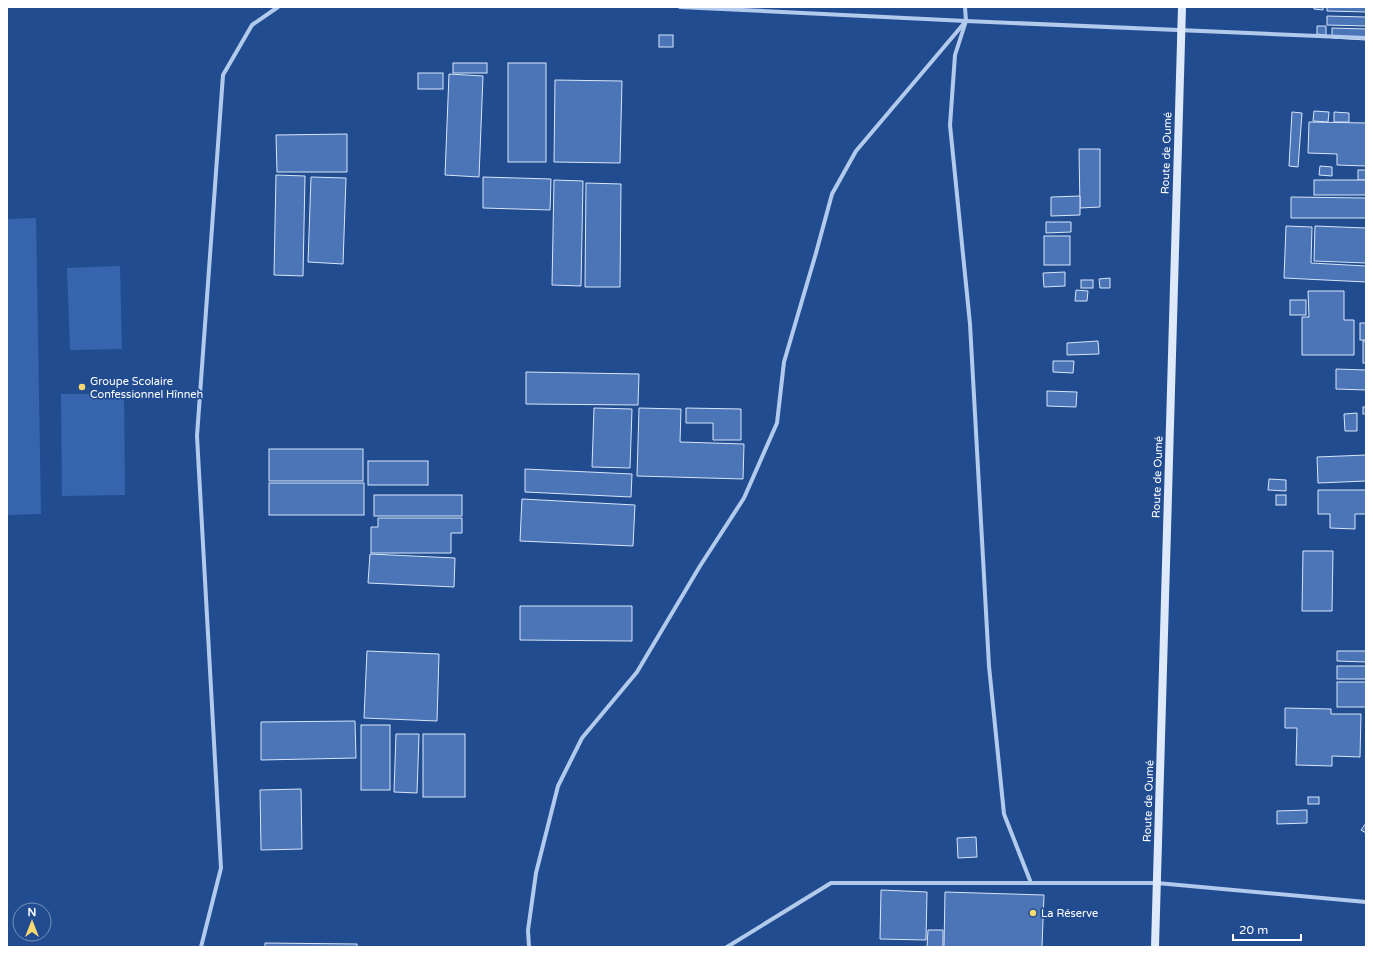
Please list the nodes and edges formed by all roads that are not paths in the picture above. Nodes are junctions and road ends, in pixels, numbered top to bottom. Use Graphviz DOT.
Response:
graph roads {
  1 [pos="278,7"];
  2 [pos="680,7"];
  3 [pos="965,7"];
  4 [pos="1182,7"];
  5 [pos="966,21"];
  6 [pos="1181,30"];
  7 [pos="1366,38"];
  8 [pos="1032,883"];
  9 [pos="1157,883"];
  10 [pos="1366,902"];
  11 [pos="201,947"];
  12 [pos="529,947"];
  13 [pos="727,947"];
  14 [pos="1155,947"];
  1 -- 11 [label="street"];
  2 -- 5 [label="street"];
  3 -- 5 [label="street"];
  4 -- 6 [label="main road, Route de Oumé"];
  5 -- 6 [label="street"];
  5 -- 8 [label="street"];
  5 -- 12 [label="street"];
  6 -- 7 [label="street"];
  6 -- 9 [label="main road, Route de Oumé"];
  8 -- 9 [label="street"];
  8 -- 13 [label="street"];
  9 -- 10 [label="street"];
  9 -- 14 [label="main road, Route de Oumé"];
}
